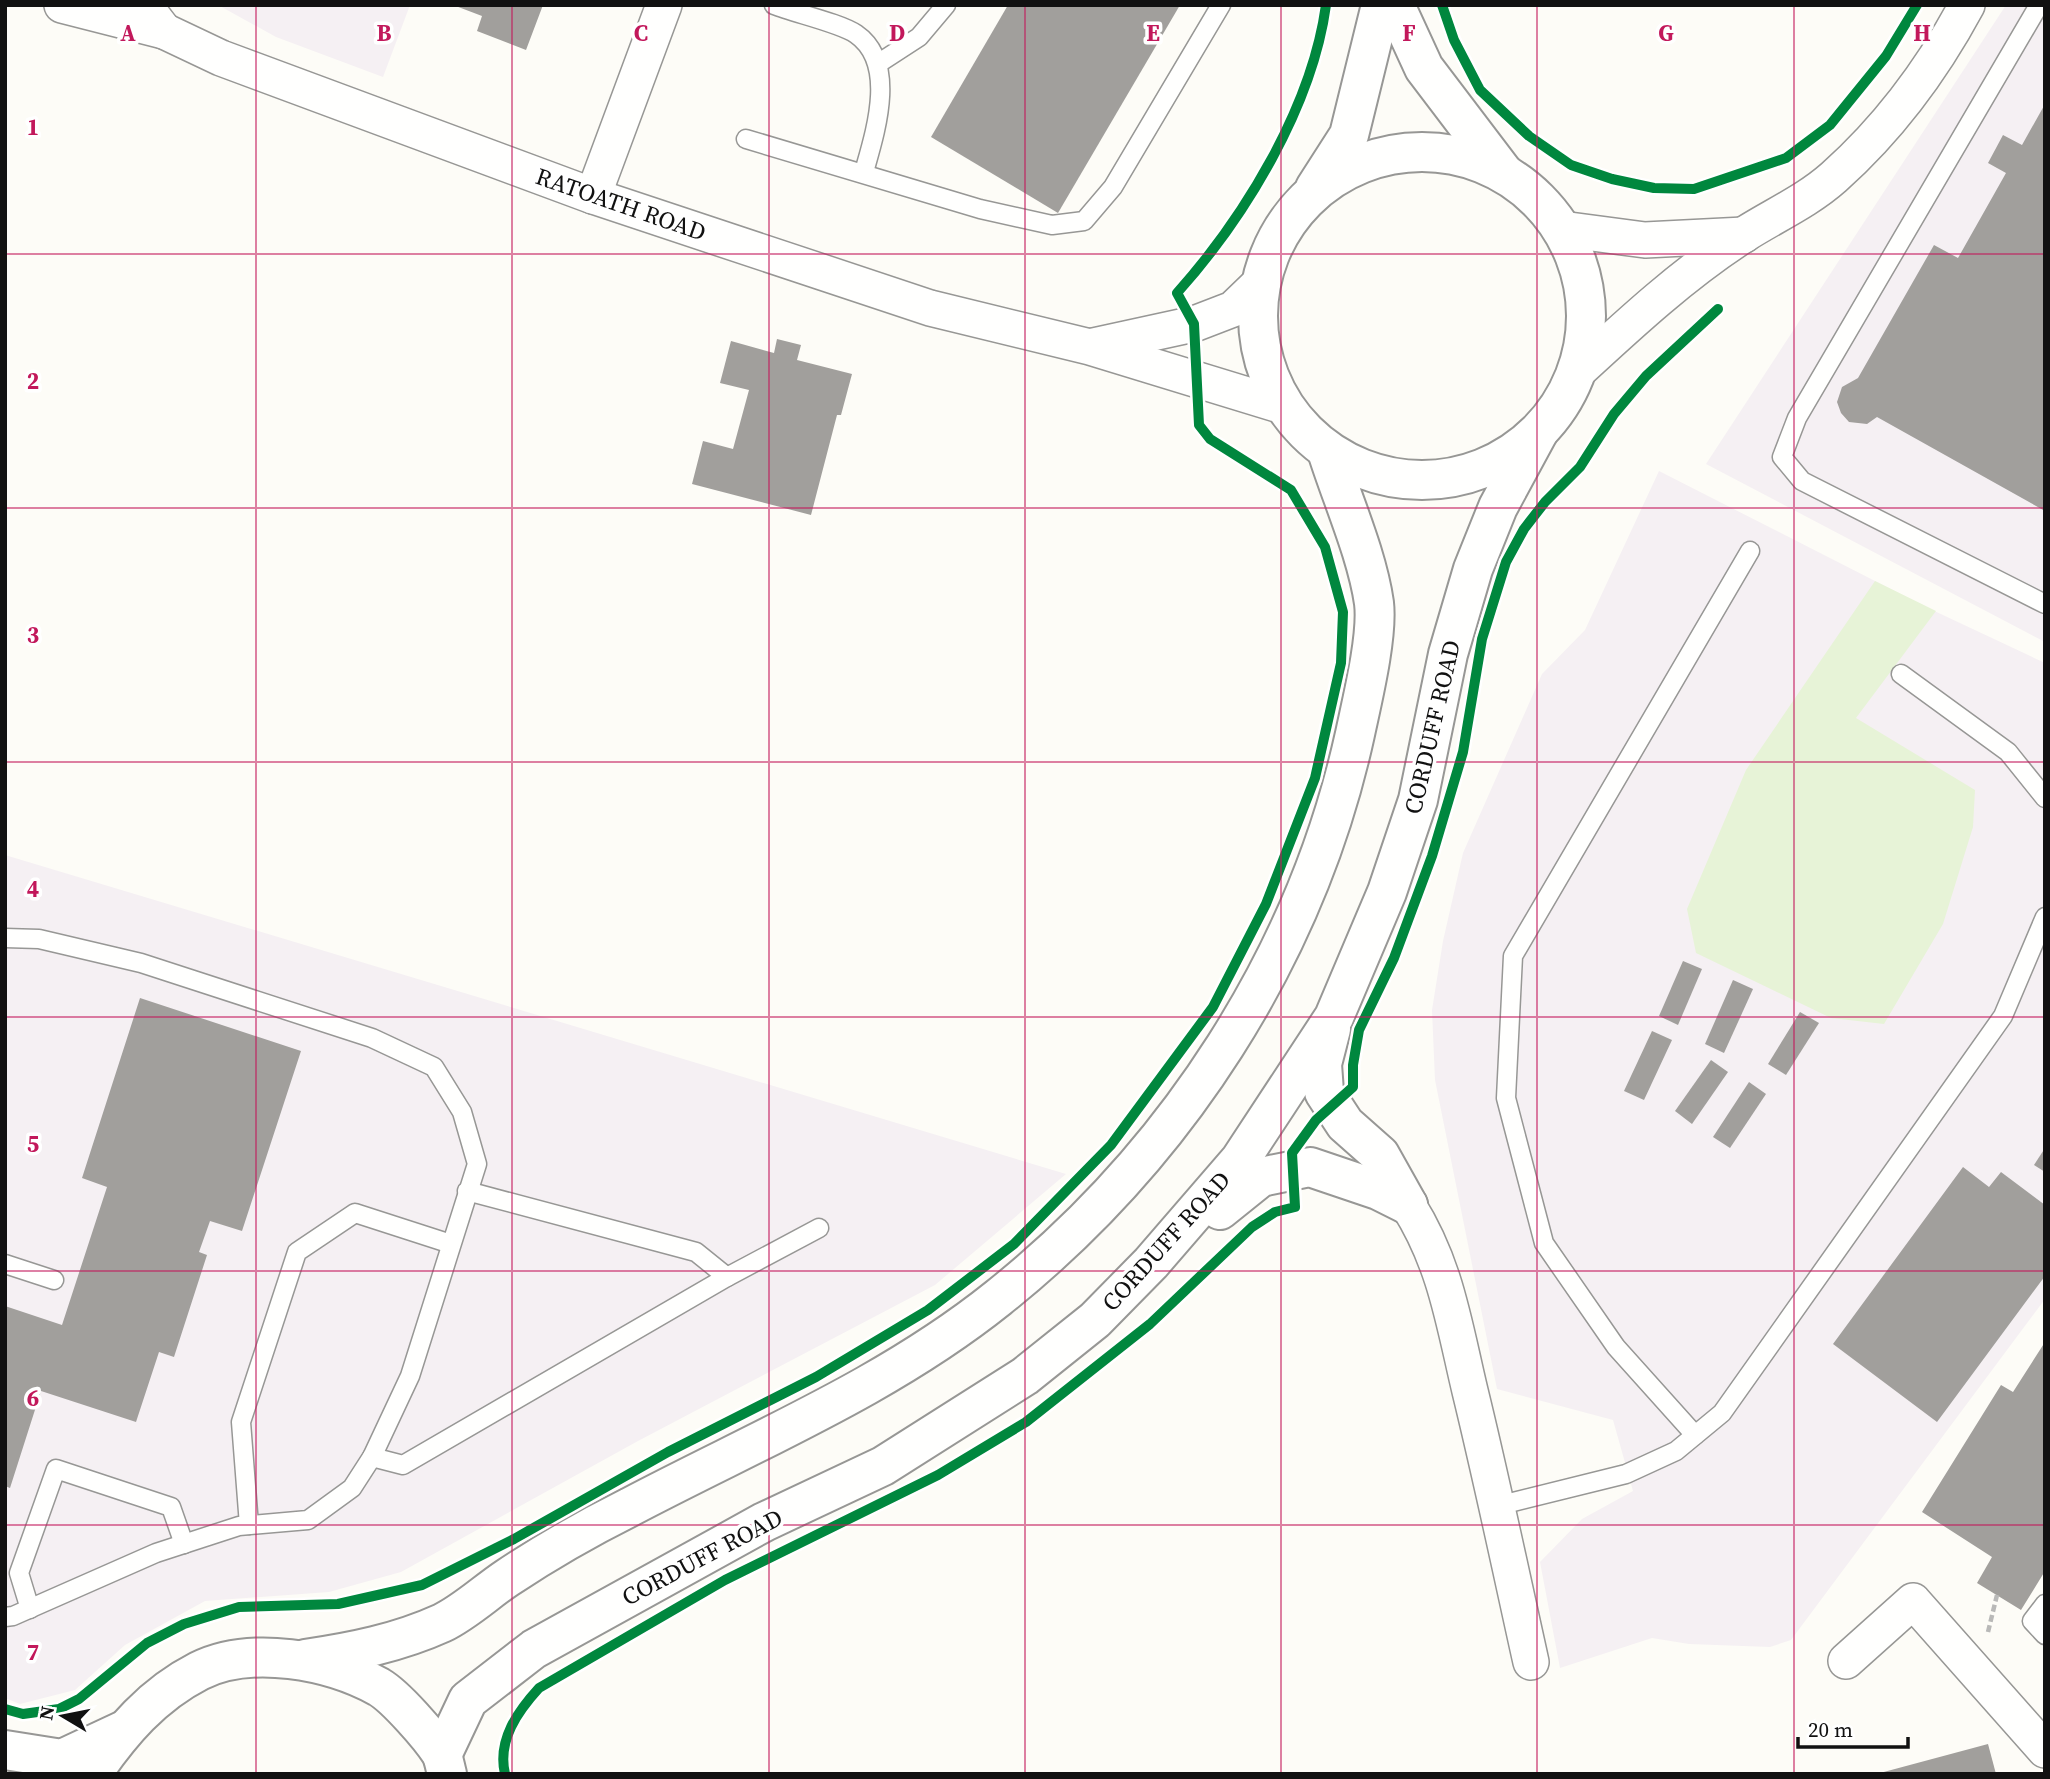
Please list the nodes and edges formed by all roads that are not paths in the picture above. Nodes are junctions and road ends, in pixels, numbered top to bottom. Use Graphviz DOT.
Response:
graph roads {
  1 [pos="62,5"];
  2 [pos="664,5"];
  3 [pos="774,5"];
  4 [pos="946,5"];
  5 [pos="1221,5"];
  6 [pos="1381,5"];
  7 [pos="1395,5"];
  8 [pos="1967,5"];
  9 [pos="2039,5"];
  10 [pos="154,18"];
  11 [pos="878,63"];
  12 [pos="746,139"];
  13 [pos="864,172"];
  14 [pos="1503,172"];
  15 [pos="1312,193"];
  16 [pos="593,196"];
  17 [pos="1562,229"];
  18 [pos="1744,235"];
  19 [pos="1260,283"];
  20 [pos="1090,347"];
  21 [pos="1576,373"];
  22 [pos="1283,406"];
  23 [pos="1538,433"];
  24 [pos="1326,451"];
  25 [pos="1750,551"];
  26 [pos="2045,604"];
  27 [pos="1901,674"];
  28 [pos="2045,798"];
  29 [pos="2045,916"];
  30 [pos="5,938"];
  31 [pos="1334,1017"];
  32 [pos="467,1191"];
  33 [pos="1408,1205"];
  34 [pos="819,1228"];
  35 [pos="451,1244"];
  36 [pos="1151,1263"];
  37 [pos="5,1264"];
  38 [pos="727,1277"];
  39 [pos="54,1280"];
  40 [pos="1695,1435"];
  41 [pos="372,1457"];
  42 [pos="1497,1506"];
  43 [pos="249,1525"];
  44 [pos="184,1544"];
  45 [pos="2045,1604"];
  46 [pos="30,1609"];
  47 [pos="5,1617"];
  48 [pos="2045,1635"];
  49 [pos="305,1659"];
  50 [pos="1846,1661"];
  51 [pos="1531,1662"];
  52 [pos="122,1731"];
  53 [pos="2045,1750"];
  54 [pos="5,1751"];
  55 [pos="444,1764"];
  56 [pos="92,1774"];
  1 -- 10 [label="street, RATOATH ROAD"];
  2 -- 16 [label="street"];
  3 -- 11 [label="lane"];
  4 -- 11 [label="lane"];
  5 -- 13 [label="lane"];
  6 -- 15 [label="street"];
  7 -- 14 [label="street"];
  8 -- 18 [label="street"];
  9 -- 26 [label="lane"];
  10 -- 16 [label="street, RATOATH ROAD"];
  11 -- 13 [label="lane"];
  12 -- 13 [label="lane"];
  14 -- 15 [label="street"];
  14 -- 17 [label="street"];
  15 -- 19 [label="street"];
  16 -- 20 [label="street, RATOATH ROAD"];
  17 -- 18 [label="street"];
  17 -- 21 [label="street"];
  18 -- 21 [label="street"];
  19 -- 20 [label="street, RATOATH ROAD"];
  19 -- 22 [label="street"];
  20 -- 22 [label="street, RATOATH ROAD"];
  21 -- 23 [label="street"];
  22 -- 24 [label="street"];
  23 -- 24 [label="street"];
  23 -- 31 [label="street, CORDUFF ROAD"];
  24 -- 49 [label="street"];
  25 -- 40 [label="lane"];
  27 -- 28 [label="lane"];
  29 -- 40 [label="lane"];
  30 -- 32 [label="lane"];
  31 -- 33 [label="street"];
  31 -- 36 [label="street, CORDUFF ROAD"];
  32 -- 35 [label="lane"];
  32 -- 38 [label="lane"];
  33 -- 36 [label="street"];
  33 -- 42 [label="street"];
  34 -- 38 [label="lane"];
  35 -- 41 [label="lane"];
  35 -- 43 [label="lane"];
  36 -- 55 [label="street, CORDUFF ROAD"];
  37 -- 39 [label="lane"];
  38 -- 41 [label="lane"];
  40 -- 42 [label="lane"];
  41 -- 43 [label="lane"];
  42 -- 51 [label="street"];
  43 -- 44 [label="lane"];
  44 -- 46 [label="lane"];
  44 -- 46 [label="lane"];
  45 -- 48 [label="lane"];
  46 -- 47 [label="lane"];
  49 -- 52 [label="street"];
  49 -- 55 [label="street"];
  50 -- 53 [label="street"];
  52 -- 54 [label="street"];
  52 -- 56 [label="street"];
}
